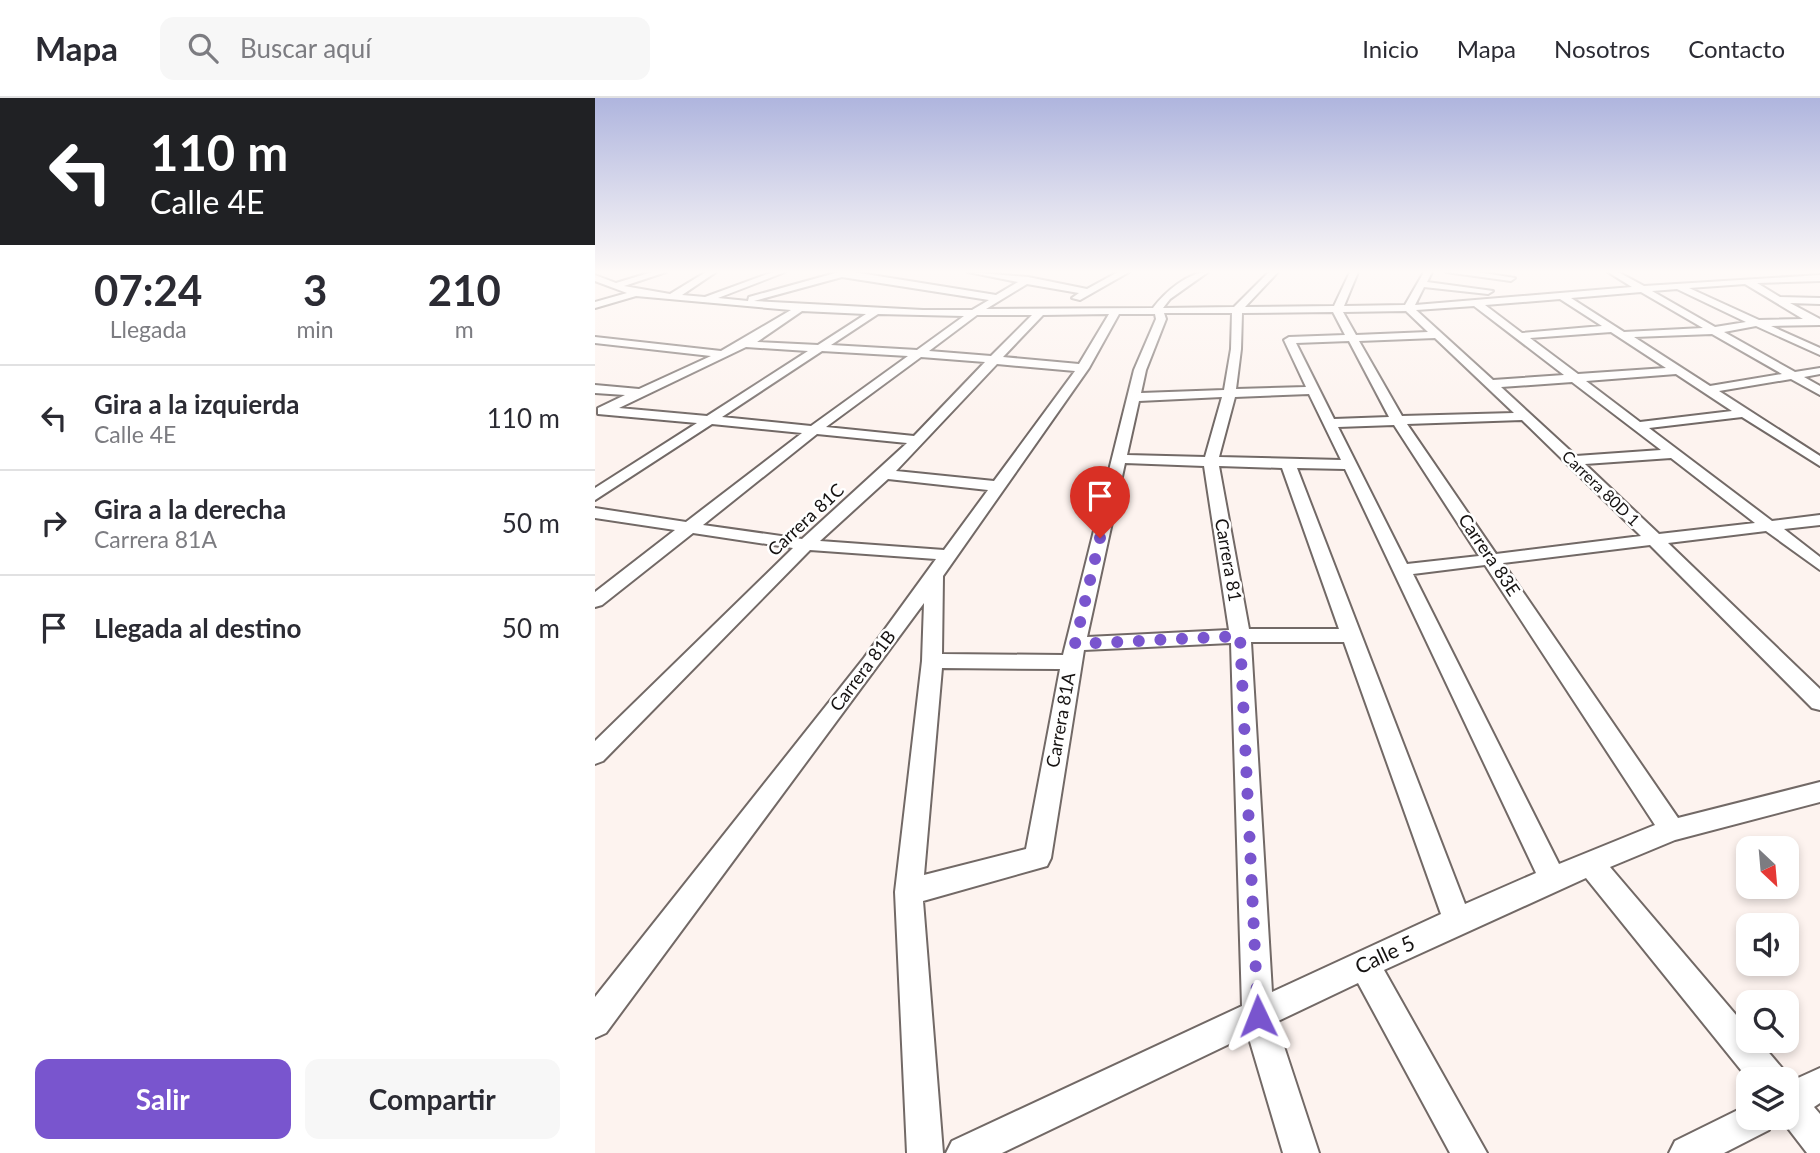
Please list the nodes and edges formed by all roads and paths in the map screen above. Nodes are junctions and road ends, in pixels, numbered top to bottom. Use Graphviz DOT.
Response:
graph roads {
  1 [pos="778,321"];
  2 [pos="860,321"];
  3 [pos="962,321"];
  4 [pos="1037,321"];
  5 [pos="1110,321"];
  6 [pos="1160,321"];
  7 [pos="1237,321"];
  8 [pos="1343,321"];
  9 [pos="1422,321"];
  10 [pos="1499,321"];
  11 [pos="1599,321"];
  12 [pos="1693,321"];
  13 [pos="1752,321"];
  14 [pos="1756,323"];
  15 [pos="1818,323"];
  16 [pos="1710,331"];
  17 [pos="1615,332"];
  18 [pos="1437,335"];
  19 [pos="1518,336"];
  20 [pos="1351,337"];
  21 [pos="595,340"];
  22 [pos="741,344"];
  23 [pos="817,348"];
  24 [pos="1820,352"];
  25 [pos="919,353"];
  26 [pos="719,354"];
  27 [pos="995,358"];
  28 [pos="1083,368"];
  29 [pos="1675,371"];
  30 [pos="1820,371"];
  31 [pos="1789,374"];
  32 [pos="1572,378"];
  33 [pos="1490,384"];
  34 [pos="595,389"];
  35 [pos="1313,390"];
  36 [pos="1705,390"];
  37 [pos="1820,391"];
  38 [pos="637,392"];
  39 [pos="1229,395"];
  40 [pos="1134,397"];
  41 [pos="600,412"];
  42 [pos="1744,413"];
  43 [pos="1525,416"];
  44 [pos="707,420"];
  45 [pos="1398,421"];
  46 [pos="1330,423"];
  47 [pos="1636,426"];
  48 [pos="813,431"];
  49 [pos="916,440"];
  50 [pos="1673,454"];
  51 [pos="1118,459"];
  52 [pos="1573,460"];
  53 [pos="1211,462"];
  54 [pos="1820,463"];
  55 [pos="1288,464"];
  56 [pos="1351,465"];
  57 [pos="885,474"];
  58 [pos="997,486"];
  59 [pos="595,495"];
  60 [pos="595,513"];
  61 [pos="1820,520"];
  62 [pos="1770,526"];
  63 [pos="688,528"];
  64 [pos="1655,541"];
  65 [pos="806,545"];
  66 [pos="1492,560"];
  67 [pos="941,565"];
  68 [pos="1820,565"];
  69 [pos="1403,570"];
  70 [pos="595,601"];
  71 [pos="1352,635"];
  72 [pos="1240,636"];
  73 [pos="1073,653"];
  74 [pos="932,661"];
  75 [pos="1820,702"];
  76 [pos="595,755"];
  77 [pos="1820,792"];
  78 [pos="1672,830"];
  79 [pos="1590,863"];
  80 [pos="1553,880"];
  81 [pos="909,892"];
  82 [pos="1457,921"];
  83 [pos="1365,965"];
  84 [pos="1258,1016"];
  85 [pos="595,1022"];
  86 [pos="1759,1067"];
  87 [pos="1820,1085"];
  88 [pos="1799,1091"];
  89 [pos="1799,1116"];
  90 [pos="1736,1128"];
  91 [pos="1820,1142"];
  92 [pos="925,1153"];
  93 [pos="964,1153"];
  94 [pos="1301,1153"];
  95 [pos="1469,1153"];
  96 [pos="1686,1153"];
  1 -- 22 [label="street"];
  2 -- 23 [label="street"];
  3 -- 25 [label="street"];
  4 -- 27 [label="street, Carrera 81C"];
  5 -- 28 [label="street, Carrera 81B"];
  6 -- 40 [label="street, Carrera 81A"];
  7 -- 39 [label="street, Carrera 81"];
  8 -- 20 [label="street, Carrera 83E"];
  9 -- 18 [label="street, Carrera 80D 1"];
  10 -- 19 [label="street"];
  11 -- 17 [label="street"];
  12 -- 16 [label="street"];
  13 -- 14 [label="street"];
  14 -- 15 [label="street"];
  14 -- 16 [label="street"];
  14 -- 24 [label="street"];
  16 -- 17 [label="street"];
  16 -- 31 [label="street"];
  17 -- 19 [label="street"];
  17 -- 29 [label="street"];
  18 -- 20 [label="street"];
  18 -- 33 [label="street, Carrera 80D 1"];
  19 -- 32 [label="street"];
  20 -- 35 [label="street"];
  20 -- 45 [label="street, Carrera 83E"];
  21 -- 26 [label="street"];
  22 -- 23 [label="street"];
  22 -- 26 [label="street"];
  23 -- 25 [label="street"];
  23 -- 44 [label="street"];
  25 -- 27 [label="street"];
  25 -- 48 [label="street"];
  26 -- 38 [label="street"];
  27 -- 28 [label="street"];
  27 -- 49 [label="street, Carrera 81C"];
  28 -- 58 [label="street, Carrera 81B"];
  29 -- 32 [label="street"];
  29 -- 36 [label="street"];
  30 -- 31 [label="street"];
  31 -- 36 [label="street"];
  31 -- 37 [label="street"];
  32 -- 33 [label="street"];
  32 -- 47 [label="street"];
  33 -- 43 [label="street, Carrera 80D 1"];
  34 -- 38 [label="street"];
  35 -- 39 [label="street"];
  35 -- 46 [label="street"];
  36 -- 42 [label="street"];
  38 -- 41 [label="street"];
  39 -- 40 [label="street"];
  39 -- 53 [label="street, Carrera 81"];
  40 -- 51 [label="street, Carrera 81A"];
  41 -- 44 [label="street"];
  42 -- 47 [label="street"];
  42 -- 54 [label="street"];
  43 -- 45 [label="street"];
  43 -- 52 [label="street, Carrera 80D 1"];
  44 -- 48 [label="street"];
  44 -- 59 [label="street"];
  45 -- 46 [label="street"];
  45 -- 66 [label="street, Carrera 83E"];
  46 -- 56 [label="street"];
  47 -- 50 [label="street"];
  48 -- 49 [label="street"];
  48 -- 63 [label="street"];
  49 -- 57 [label="street, Carrera 81C"];
  50 -- 52 [label="street"];
  50 -- 62 [label="street"];
  51 -- 53 [label="street"];
  51 -- 73 [label="street, Carrera 81A"];
  52 -- 64 [label="street, Carrera 80D 1"];
  53 -- 55 [label="street"];
  53 -- 72 [label="street, Carrera 81"];
  55 -- 56 [label="street"];
  55 -- 71 [label="street"];
  56 -- 69 [label="street"];
  57 -- 58 [label="street"];
  57 -- 65 [label="street, Carrera 81C"];
  58 -- 67 [label="street, Carrera 81B"];
  60 -- 63 [label="street"];
  61 -- 62 [label="street"];
  62 -- 64 [label="street"];
  62 -- 68 [label="street"];
  63 -- 65 [label="street"];
  63 -- 70 [label="street"];
  64 -- 66 [label="street"];
  64 -- 75 [label="street, Carrera 80D 1"];
  65 -- 67 [label="street"];
  65 -- 76 [label="street, Carrera 81C"];
  66 -- 69 [label="street"];
  66 -- 78 [label="street, Carrera 83E"];
  67 -- 74 [label="street"];
  67 -- 85 [label="street, Carrera 81B"];
  69 -- 80 [label="street"];
  71 -- 72 [label="street"];
  71 -- 82 [label="street"];
  72 -- 73 [label="street"];
  72 -- 84 [label="street, Carrera 81"];
  73 -- 74 [label="street"];
  73 -- 81 [label="street, Carrera 81A"];
  74 -- 81 [label="street"];
  77 -- 78 [label="street, Calle 5"];
  78 -- 79 [label="street, Calle 5"];
  79 -- 80 [label="street, Calle 5"];
  79 -- 86 [label="street"];
  80 -- 82 [label="street, Calle 5"];
  81 -- 92 [label="street"];
  82 -- 83 [label="street, Calle 5"];
  83 -- 84 [label="street, Calle 5"];
  83 -- 95 [label="street"];
  84 -- 93 [label="street, Calle 5"];
  84 -- 94 [label="street, Carrera 81"];
  87 -- 88 [label="street"];
  89 -- 91 [label="street"];
  90 -- 96 [label="street"];
}
